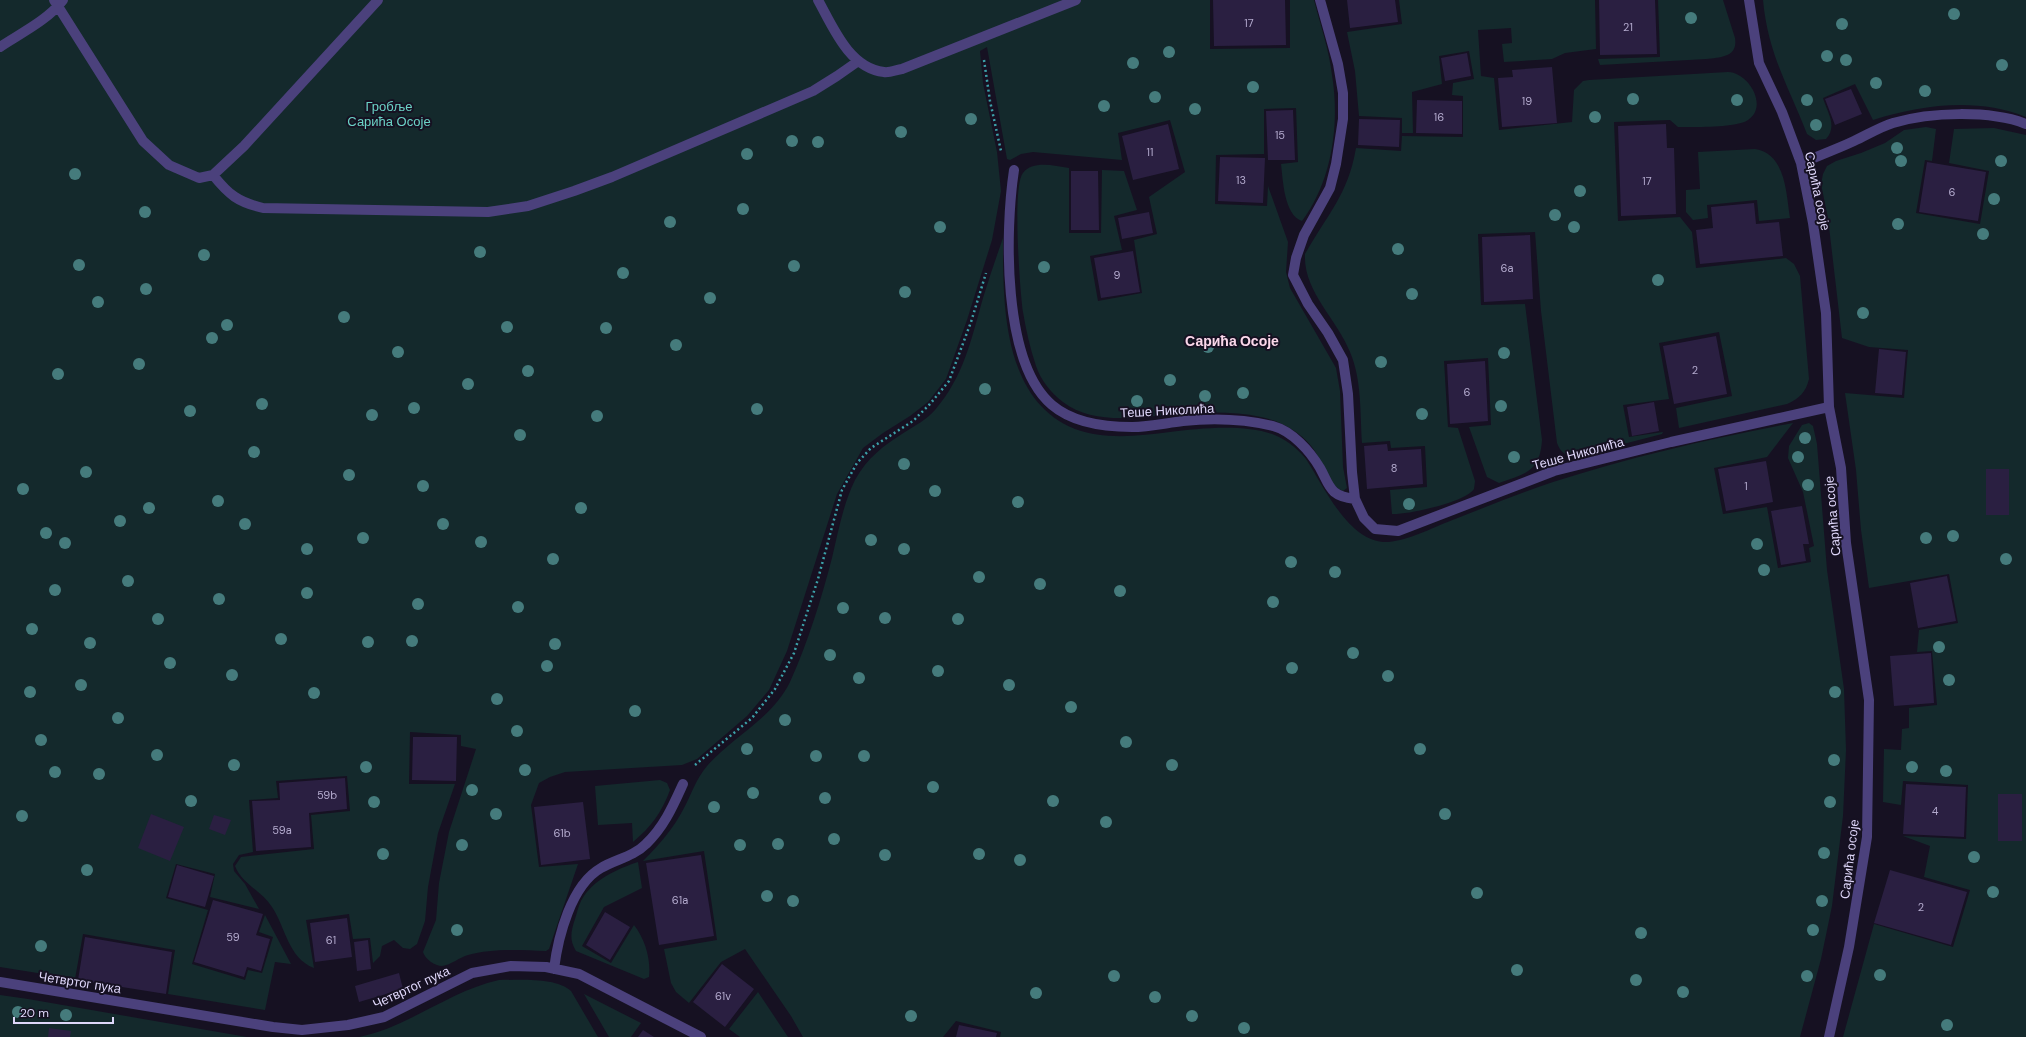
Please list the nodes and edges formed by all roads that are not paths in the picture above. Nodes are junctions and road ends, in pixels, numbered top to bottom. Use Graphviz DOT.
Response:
graph roads {
  1 [pos="378,0"];
  2 [pos="818,0"];
  3 [pos="1076,0"];
  4 [pos="1320,0"];
  5 [pos="1749,0"];
  6 [pos="58,2"];
  7 [pos="0,47"];
  8 [pos="857,62"];
  9 [pos="2026,124"];
  10 [pos="1800,163"];
  11 [pos="1014,170"];
  12 [pos="213,175"];
  13 [pos="1829,407"];
  14 [pos="1355,499"];
  15 [pos="683,784"];
  16 [pos="554,969"];
  17 [pos="0,982"];
  18 [pos="701,1037"];
  19 [pos="1829,1037"];
  1 -- 12 [label="street"];
  2 -- 8 [label="street"];
  3 -- 8 [label="street"];
  4 -- 14 [label="street, Теше Николића"];
  5 -- 10 [label="street, Сарића осоје"];
  6 -- 7 [label="street"];
  6 -- 12 [label="street"];
  8 -- 12 [label="street"];
  9 -- 10 [label="street, Сарића осоје"];
  10 -- 13 [label="street, Сарића осоје"];
  11 -- 14 [label="street, Теше Николића"];
  13 -- 14 [label="street, Теше Николића"];
  13 -- 19 [label="street, Сарића осоје"];
  15 -- 16 [label="street"];
  16 -- 17 [label="street, Четвртог пука"];
  16 -- 18 [label="street, Четвртог пука"];
}
